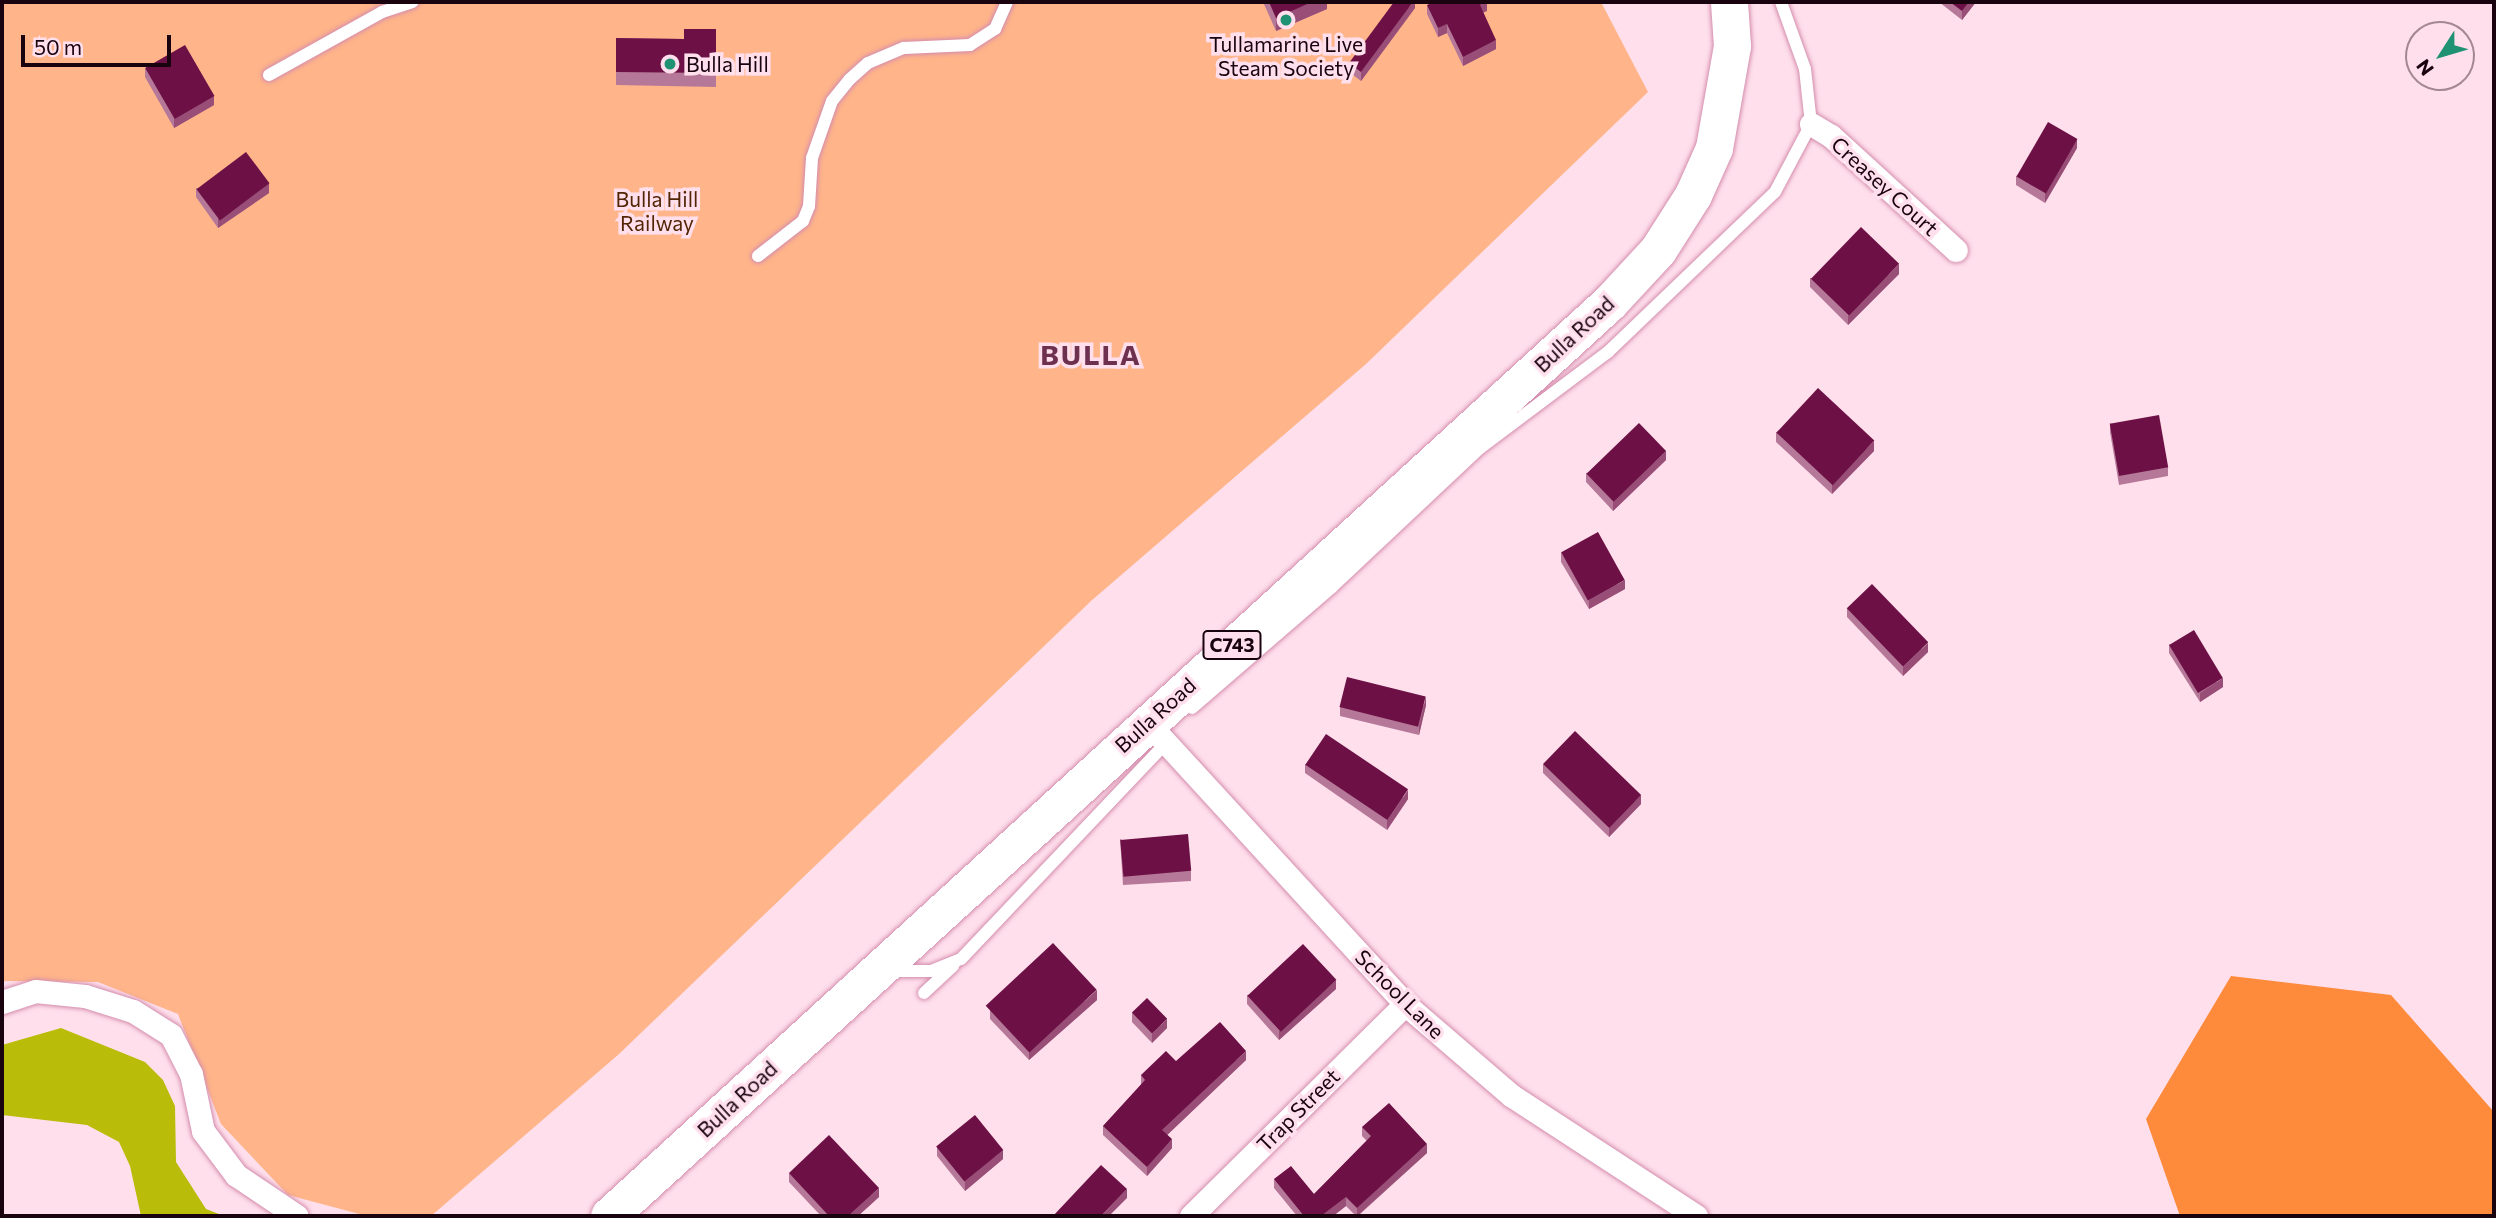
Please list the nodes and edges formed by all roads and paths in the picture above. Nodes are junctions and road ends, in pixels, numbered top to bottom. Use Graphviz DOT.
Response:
graph roads {
  1 [pos="412,2"];
  2 [pos="1007,2"];
  3 [pos="1729,2"];
  4 [pos="1781,2"];
  5 [pos="269,75"];
  6 [pos="1811,124"];
  7 [pos="1956,250"];
  8 [pos="758,256"];
  9 [pos="1165,729"];
  10 [pos="961,959"];
  11 [pos="872,975"];
  12 [pos="924,993"];
  13 [pos="2,1002"];
  14 [pos="1405,1004"];
  15 [pos="297,1216"];
  16 [pos="609,1216"];
  17 [pos="1191,1216"];
  18 [pos="1696,1216"];
  1 -- 5 [label="lane"];
  2 -- 8 [label="lane"];
  3 -- 9 [label="main road, Bulla Road / C743"];
  4 -- 6 [label="lane"];
  6 -- 7 [label="street, Creasey Court"];
  6 -- 9 [label="lane, Bulla Road"];
  9 -- 10 [label="lane"];
  9 -- 11 [label="main road, Bulla Road / C743"];
  9 -- 14 [label="street, School Lane"];
  10 -- 11 [label="lane"];
  10 -- 12 [label="lane"];
  11 -- 16 [label="main road, Bulla Road / C743"];
  13 -- 15 [label="street"];
  14 -- 17 [label="street, Trap Street"];
  14 -- 18 [label="street, School Lane"];
}
